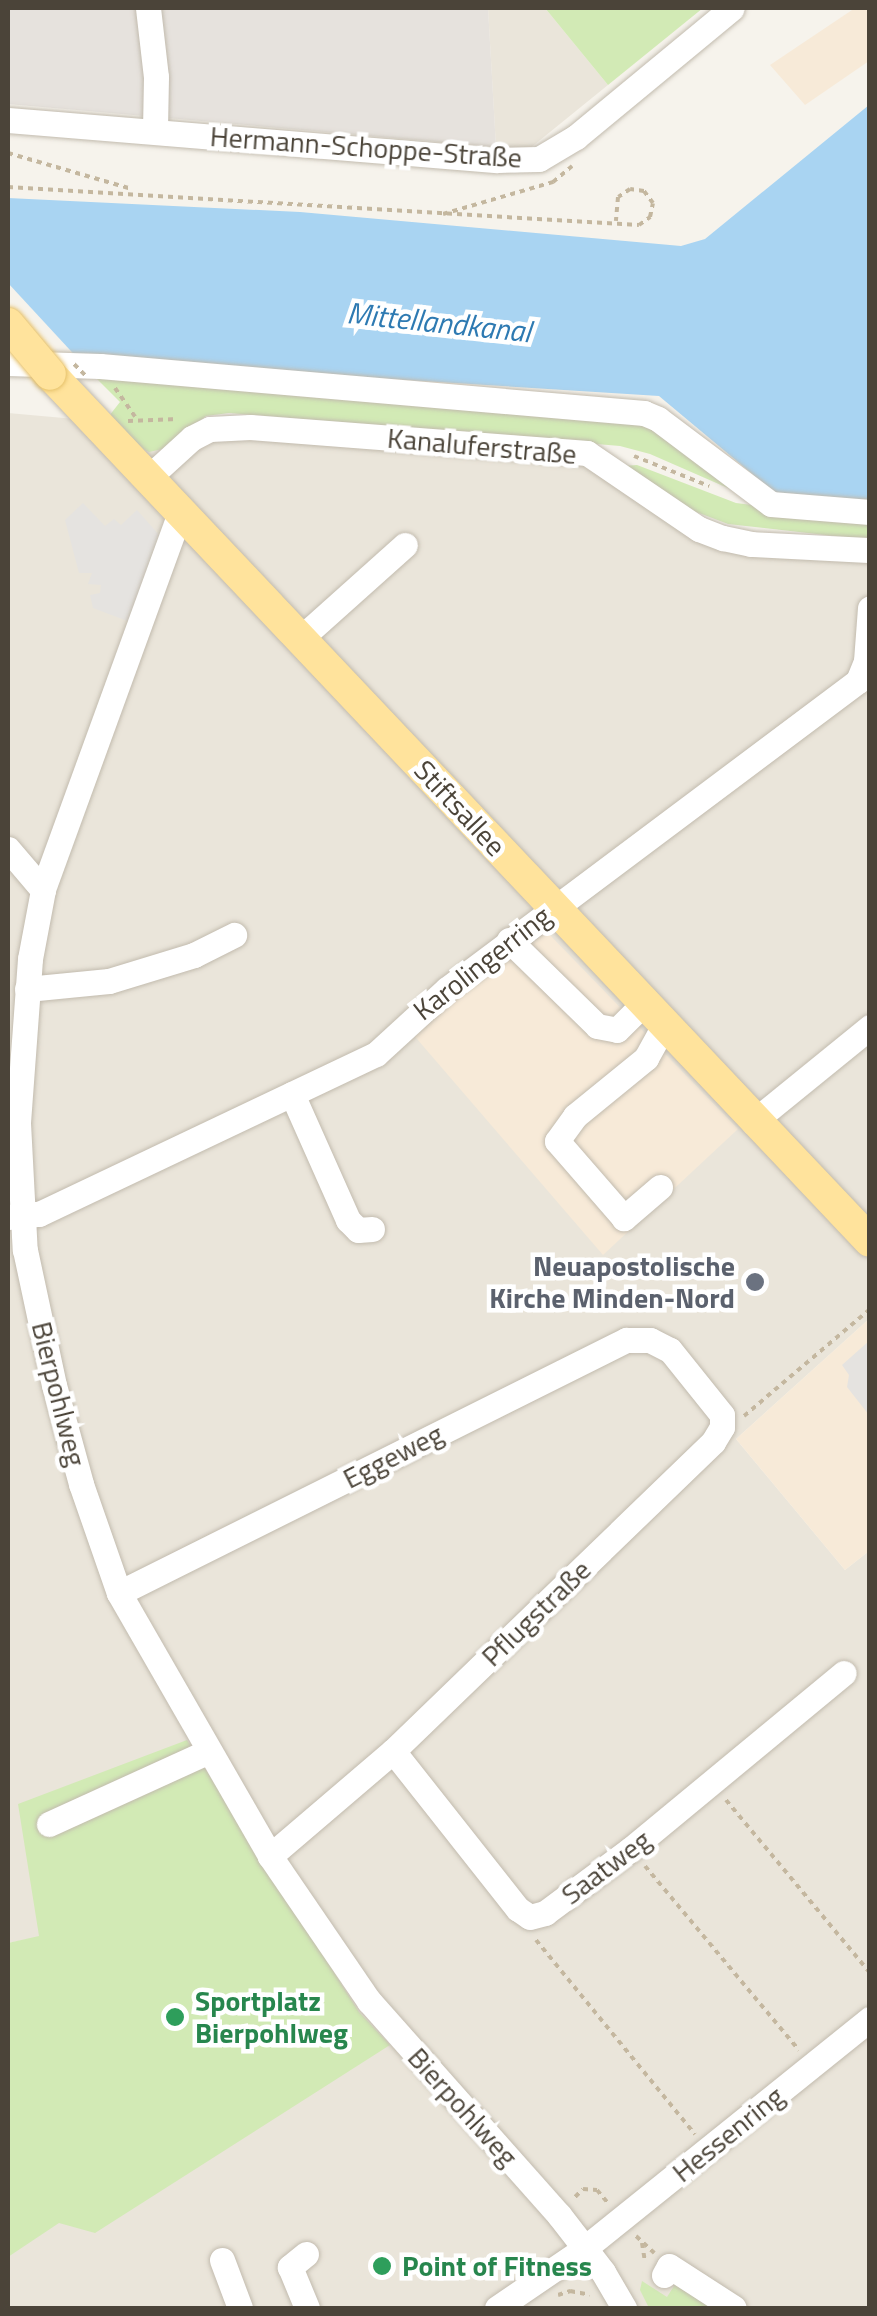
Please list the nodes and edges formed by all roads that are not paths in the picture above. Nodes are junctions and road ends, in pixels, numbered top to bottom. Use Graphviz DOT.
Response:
graph roads {
  1 [pos="148,8"];
  2 [pos="732,8"];
  3 [pos="8,120"];
  4 [pos="154,131"];
  5 [pos="8,324"];
  6 [pos="8,332"];
  7 [pos="8,363"];
  8 [pos="50,374"];
  9 [pos="148,478"];
  10 [pos="181,510"];
  11 [pos="870,512"];
  12 [pos="405,545"];
  13 [pos="870,550"];
  14 [pos="870,608"];
  15 [pos="302,637"];
  16 [pos="8,849"];
  17 [pos="43,890"];
  18 [pos="552,907"];
  19 [pos="234,936"];
  20 [pos="509,940"];
  21 [pos="26,989"];
  22 [pos="653,1015"];
  23 [pos="870,1027"];
  24 [pos="292,1094"];
  25 [pos="753,1122"];
  26 [pos="660,1187"];
  27 [pos="15,1217"];
  28 [pos="372,1229"];
  29 [pos="870,1241"];
  30 [pos="670,1350"];
  31 [pos="119,1592"];
  32 [pos="844,1673"];
  33 [pos="393,1751"];
  34 [pos="206,1752"];
  35 [pos="49,1824"];
  36 [pos="270,1856"];
  37 [pos="870,2018"];
  38 [pos="585,2248"];
  39 [pos="306,2254"];
  40 [pos="222,2260"];
  41 [pos="667,2271"];
  42 [pos="240,2308"];
  43 [pos="307,2308"];
  44 [pos="497,2308"];
  45 [pos="624,2308"];
  46 [pos="734,2308"];
  1 -- 4 [label="street"];
  2 -- 4 [label="street, Hermann-Schoppe-Straße"];
  3 -- 4 [label="street, Hermann-Schoppe-Straße"];
  5 -- 8 [label="main road, Stiftsallee, bridge"];
  6 -- 8 [label="main road, Stiftsallee, bridge"];
  7 -- 11 [label="street"];
  8 -- 9 [label="main road, Stiftsallee"];
  9 -- 10 [label="main road, Stiftsallee"];
  9 -- 13 [label="street, Kanaluferstraße"];
  10 -- 15 [label="main road, Stiftsallee"];
  10 -- 17 [label="street, Bierpohlweg"];
  12 -- 15 [label="street"];
  14 -- 18 [label="street, Karolingerring"];
  15 -- 18 [label="main road, Stiftsallee"];
  16 -- 17 [label="street"];
  17 -- 21 [label="street, Bierpohlweg"];
  18 -- 20 [label="street, Karolingerring"];
  18 -- 22 [label="main road, Stiftsallee"];
  19 -- 21 [label="street"];
  20 -- 22 [label="street"];
  20 -- 24 [label="street, Karolingerring"];
  21 -- 27 [label="street, Bierpohlweg"];
  22 -- 25 [label="main road, Stiftsallee"];
  22 -- 26 [label="street"];
  23 -- 25 [label="street"];
  24 -- 27 [label="street, Karolingerring"];
  24 -- 28 [label="street"];
  25 -- 29 [label="main road, Stiftsallee"];
  27 -- 31 [label="street, Bierpohlweg"];
  30 -- 31 [label="street, Eggeweg"];
  30 -- 33 [label="street, Pflugstraße"];
  31 -- 34 [label="street, Bierpohlweg"];
  32 -- 33 [label="street, Saatweg"];
  33 -- 36 [label="street, Pflugstraße"];
  34 -- 35 [label="street"];
  34 -- 36 [label="street, Bierpohlweg"];
  36 -- 38 [label="street, Bierpohlweg"];
  37 -- 38 [label="street, Hessenring"];
  38 -- 44 [label="street, Hessenring"];
  38 -- 45 [label="street, Bierpohlweg"];
  39 -- 43 [label="street"];
  40 -- 42 [label="street"];
  41 -- 46 [label="street"];
}
